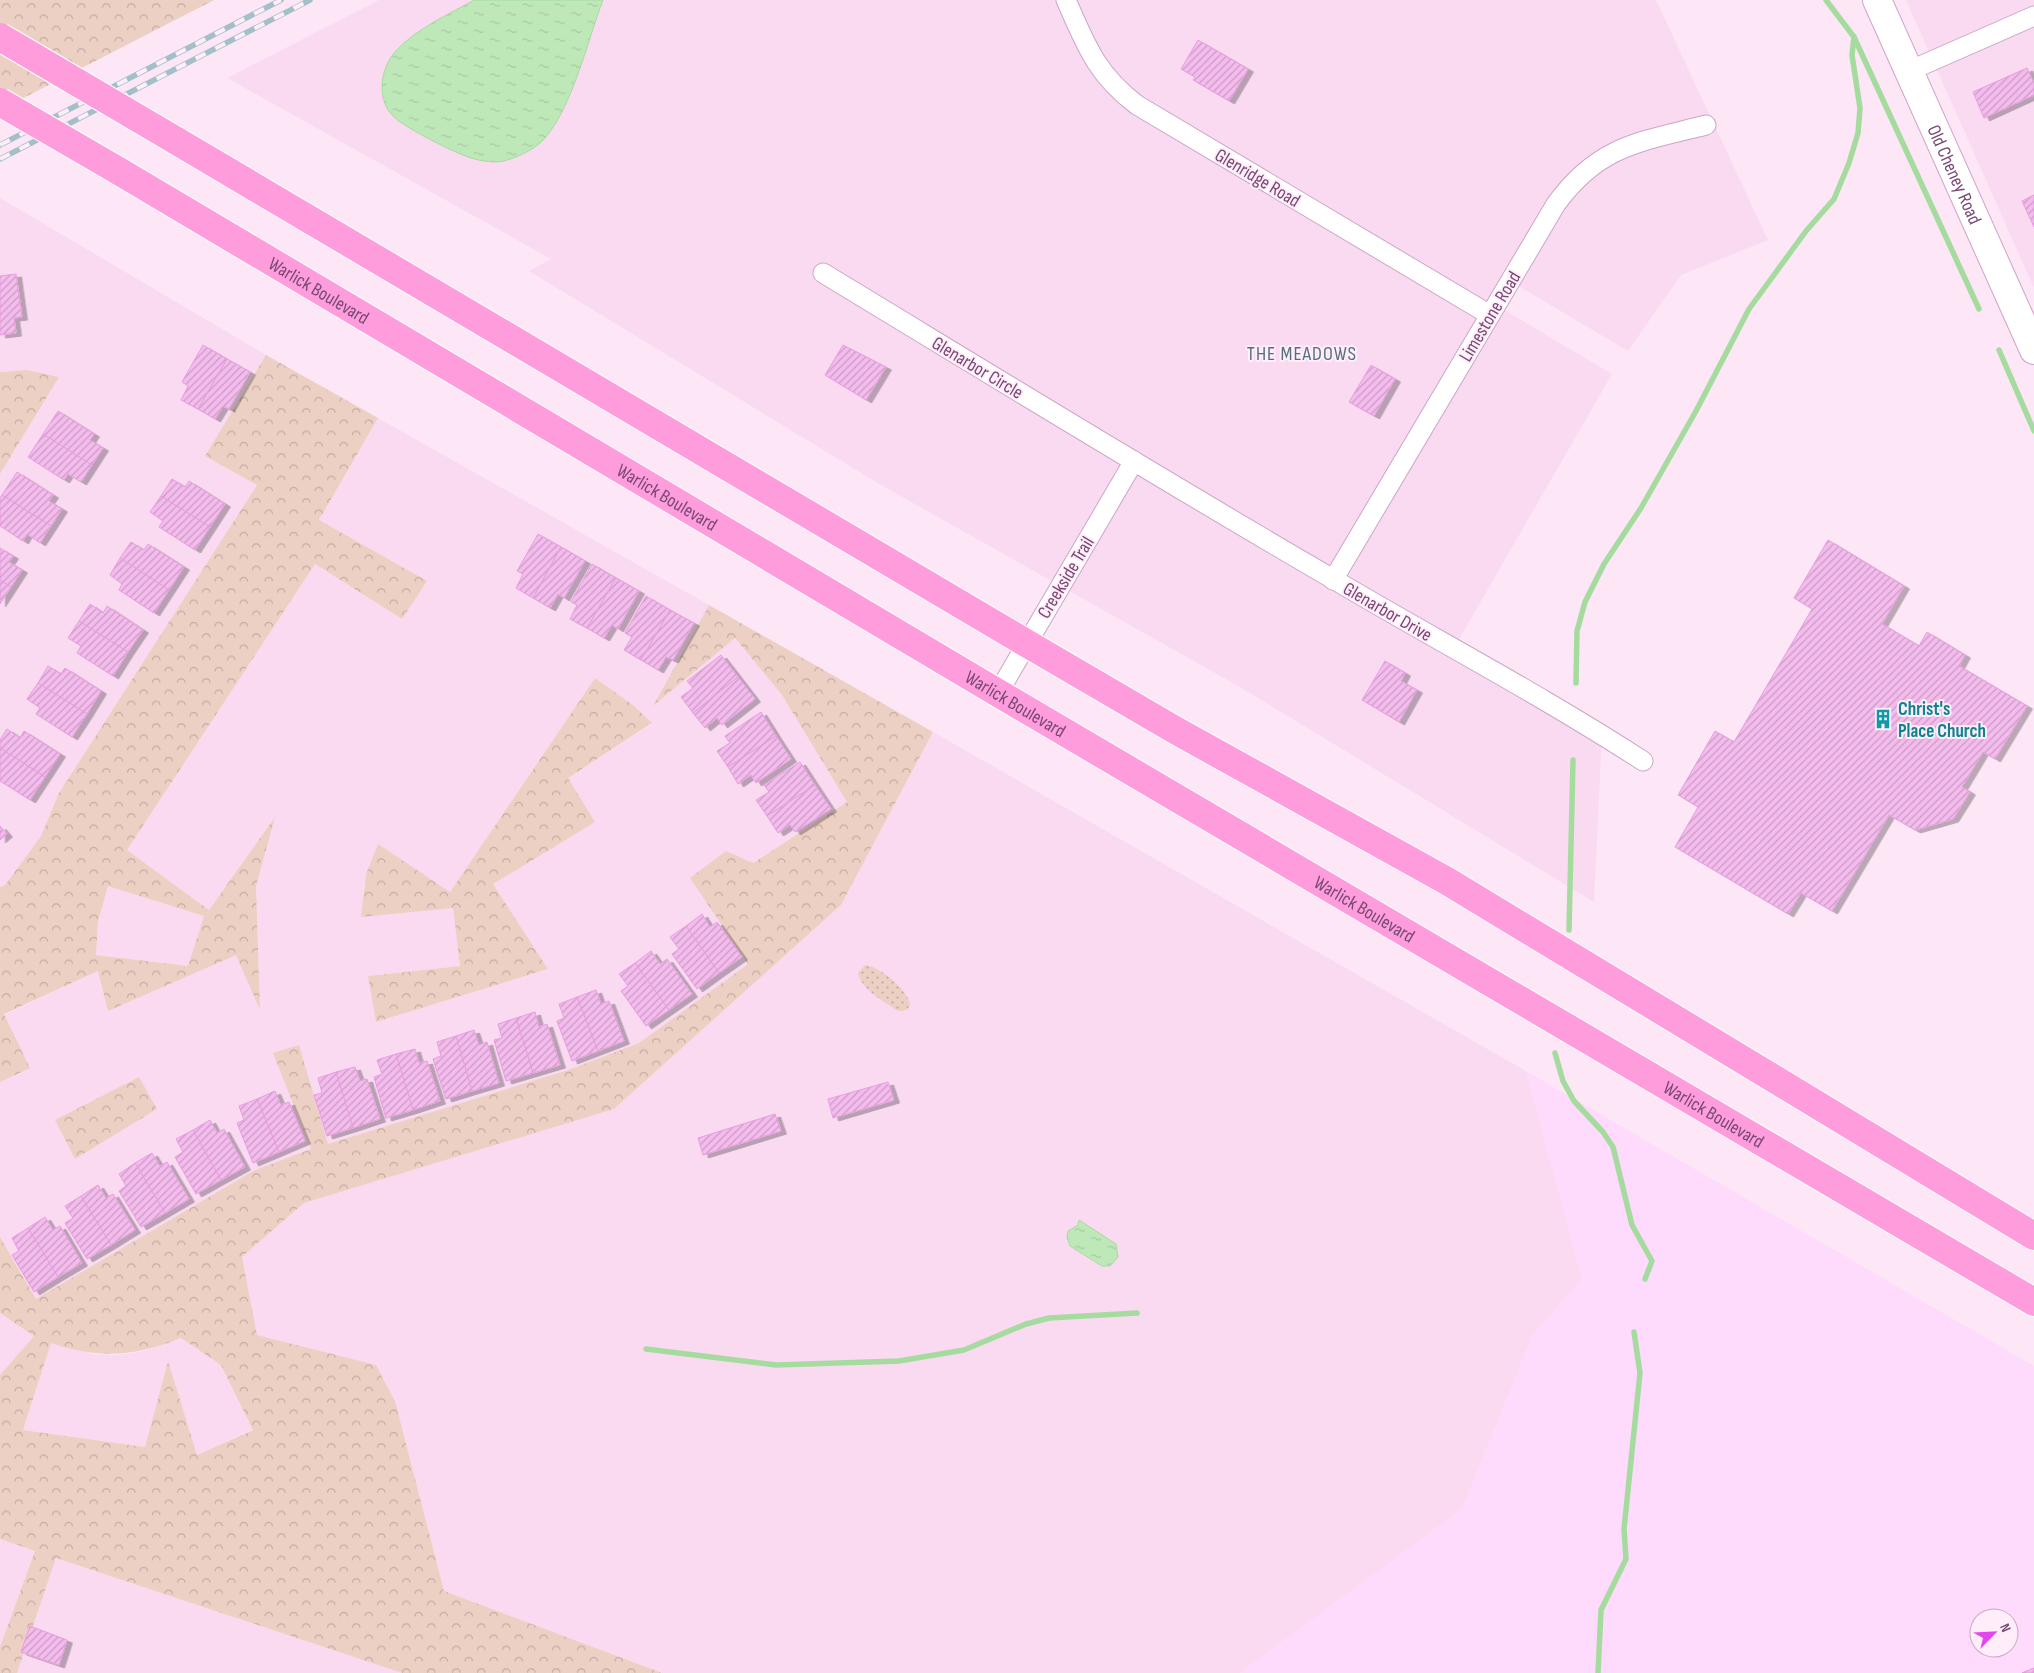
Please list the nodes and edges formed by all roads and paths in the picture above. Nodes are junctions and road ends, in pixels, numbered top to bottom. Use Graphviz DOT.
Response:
graph roads {
  1 [pos="1066,0"];
  2 [pos="1877,0"];
  3 [pos="2034,16"];
  4 [pos="0,37"];
  5 [pos="1909,72"];
  6 [pos="0,102"];
  7 [pos="1706,125"];
  8 [pos="823,273"];
  9 [pos="1490,314"];
  10 [pos="2034,350"];
  11 [pos="1134,461"];
  12 [pos="1333,580"];
  13 [pos="1026,643"];
  14 [pos="998,693"];
  15 [pos="1643,761"];
  16 [pos="2034,1236"];
  17 [pos="2034,1302"];
  1 -- 9 [label="street, Glenridge Road"];
  2 -- 5 [label="street, Old Cheney Road"];
  3 -- 5 [label="street"];
  4 -- 13 [label="main road, bridge"];
  5 -- 10 [label="street, Old Cheney Road"];
  6 -- 14 [label="main road, Warlick Boulevard, bridge"];
  7 -- 9 [label="street, Limestone Road"];
  8 -- 11 [label="street, Glenarbor Circle"];
  9 -- 12 [label="street, Limestone Road"];
  11 -- 12 [label="street, Glenarbor Drive"];
  11 -- 13 [label="street, Creekside Trail"];
  12 -- 15 [label="street, Glenarbor Drive"];
  13 -- 14 [label="street, Creekside Trail"];
  13 -- 16 [label="main road"];
  14 -- 17 [label="main road, Warlick Boulevard"];
}
